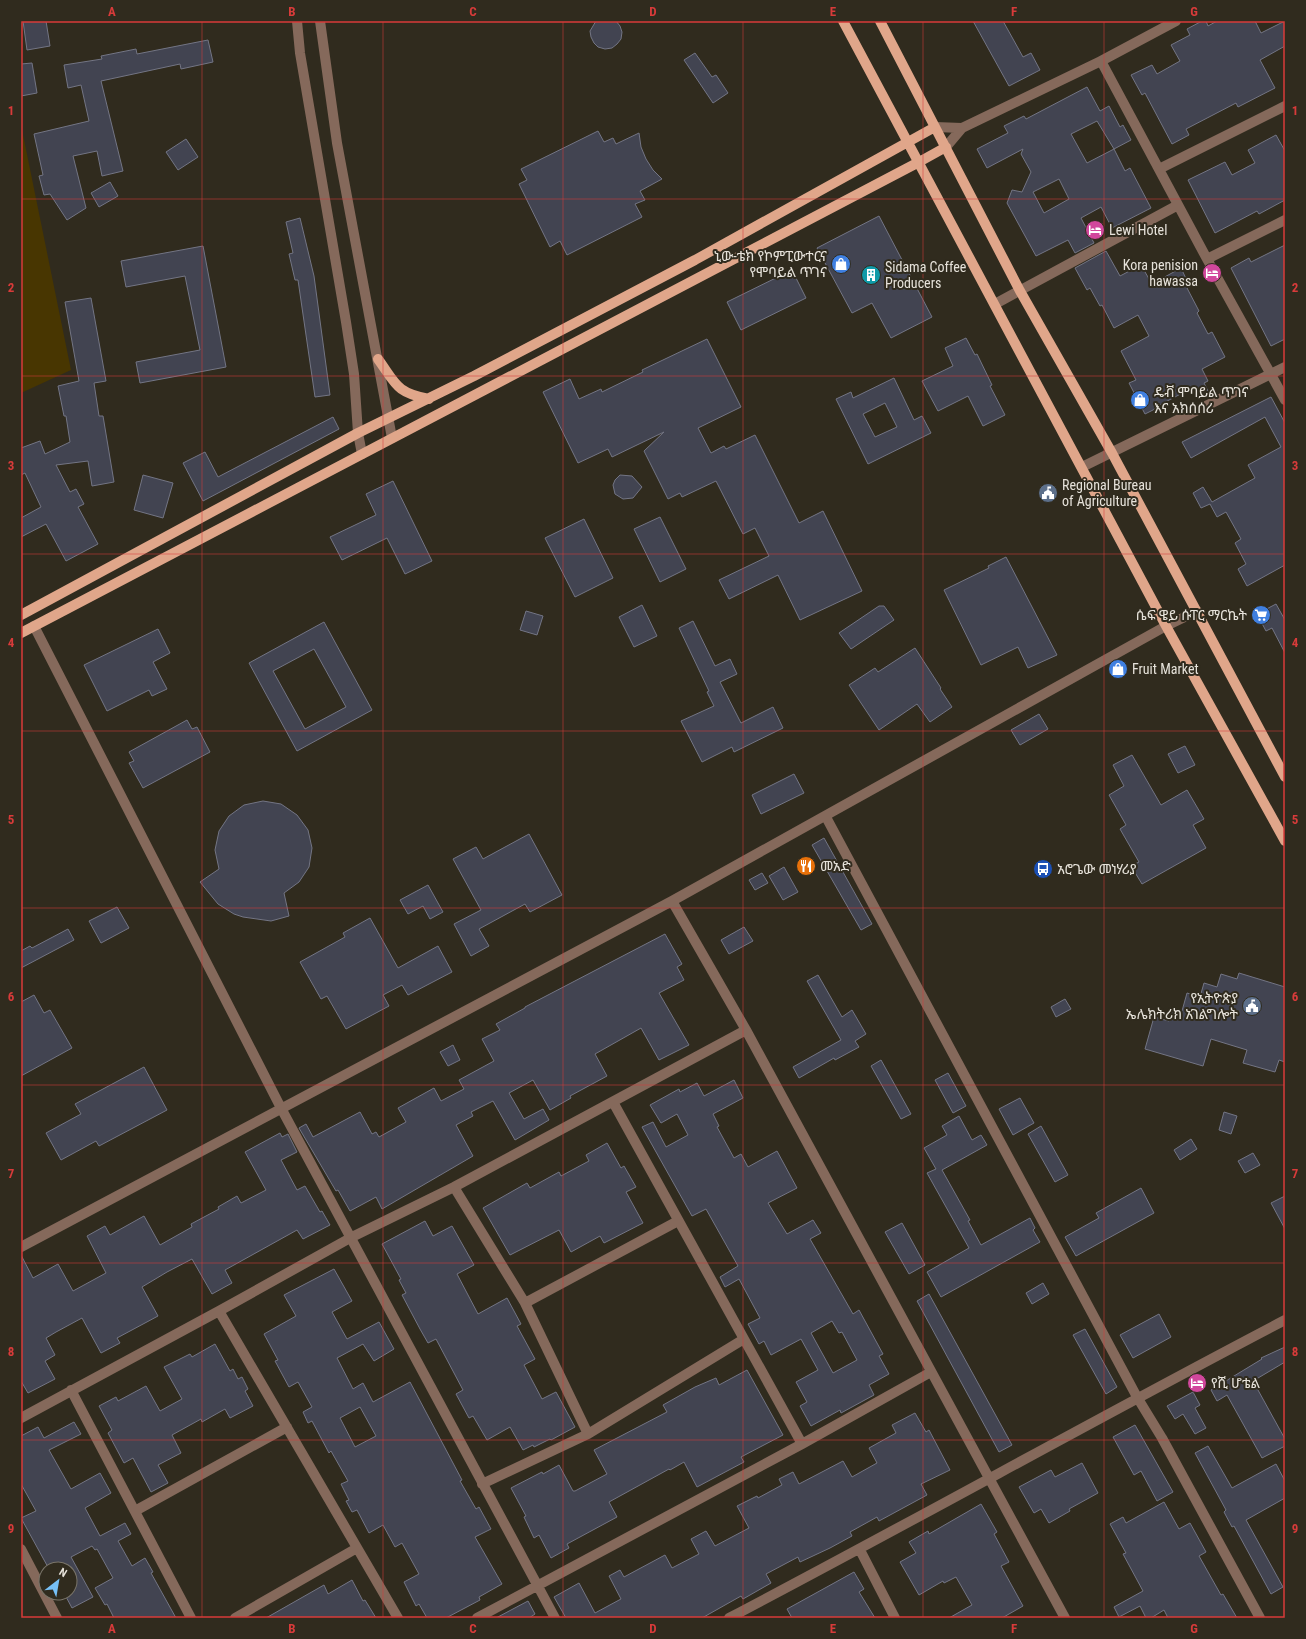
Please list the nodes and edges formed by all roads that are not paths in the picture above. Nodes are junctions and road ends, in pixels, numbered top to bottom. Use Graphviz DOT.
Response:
graph roads {
  1 [pos="297,21"];
  2 [pos="320,21"];
  3 [pos="843,21"];
  4 [pos="880,21"];
  5 [pos="1176,21"];
  6 [pos="1101,61"];
  7 [pos="1285,106"];
  8 [pos="935,127"];
  9 [pos="962,128"];
  10 [pos="908,141"];
  11 [pos="946,147"];
  12 [pos="920,162"];
  13 [pos="1160,169"];
  14 [pos="1178,205"];
  15 [pos="1285,220"];
  16 [pos="1206,259"];
  17 [pos="1020,291"];
  18 [pos="995,304"];
  19 [pos="378,359"];
  20 [pos="1285,367"];
  21 [pos="1272,374"];
  22 [pos="429,399"];
  23 [pos="1285,400"];
  24 [pos="388,419"];
  25 [pos="358,433"];
  26 [pos="392,438"];
  27 [pos="1112,453"];
  28 [pos="362,454"];
  29 [pos="1082,468"];
  30 [pos="1197,611"];
  31 [pos="21,615"];
  32 [pos="34,626"];
  33 [pos="1166,626"];
  34 [pos="21,633"];
  35 [pos="1285,777"];
  36 [pos="826,817"];
  37 [pos="1285,841"];
  38 [pos="672,902"];
  39 [pos="746,1030"];
  40 [pos="613,1102"];
  41 [pos="281,1108"];
  42 [pos="454,1187"];
  43 [pos="678,1220"];
  44 [pos="352,1237"];
  45 [pos="21,1247"];
  46 [pos="525,1303"];
  47 [pos="219,1311"];
  48 [pos="1285,1320"];
  49 [pos="744,1339"];
  50 [pos="931,1372"];
  51 [pos="71,1390"];
  52 [pos="1137,1397"];
  53 [pos="21,1418"];
  54 [pos="287,1427"];
  55 [pos="588,1434"];
  56 [pos="802,1444"];
  57 [pos="989,1479"];
  58 [pos="482,1484"];
  59 [pos="135,1511"];
  60 [pos="357,1548"];
  61 [pos="21,1549"];
  62 [pos="860,1550"];
  63 [pos="538,1586"];
  64 [pos="57,1618"];
  65 [pos="191,1618"];
  66 [pos="235,1618"];
  67 [pos="398,1618"];
  68 [pos="477,1618"];
  69 [pos="555,1618"];
  70 [pos="729,1618"];
  71 [pos="896,1618"];
  72 [pos="1065,1618"];
  73 [pos="1260,1618"];
  1 -- 25 [label="street"];
  2 -- 19 [label="street"];
  3 -- 10 [label="main road"];
  4 -- 8 [label="main road"];
  5 -- 6 [label="street"];
  6 -- 9 [label="street"];
  6 -- 13 [label="street"];
  7 -- 13 [label="street"];
  8 -- 9 [label="street"];
  8 -- 10 [label="main road"];
  8 -- 11 [label="main road"];
  9 -- 11 [label="street"];
  10 -- 12 [label="main road"];
  10 -- 22 [label="main road"];
  11 -- 12 [label="main road"];
  11 -- 17 [label="main road"];
  12 -- 18 [label="main road"];
  12 -- 26 [label="main road"];
  13 -- 14 [label="street"];
  14 -- 16 [label="street"];
  14 -- 17 [label="street"];
  15 -- 16 [label="street"];
  16 -- 21 [label="street"];
  17 -- 18 [label="street"];
  17 -- 27 [label="main road"];
  18 -- 29 [label="main road"];
  19 -- 22 [label="main road"];
  19 -- 24 [label="street"];
  20 -- 21 [label="street"];
  21 -- 23 [label="street"];
  21 -- 27 [label="street"];
  22 -- 24 [label="main road"];
  24 -- 25 [label="main road"];
  24 -- 26 [label="street"];
  25 -- 28 [label="street"];
  25 -- 31 [label="main road"];
  26 -- 28 [label="main road"];
  27 -- 29 [label="street"];
  27 -- 30 [label="main road"];
  28 -- 32 [label="main road"];
  29 -- 33 [label="main road"];
  30 -- 33 [label="street"];
  30 -- 35 [label="main road"];
  32 -- 34 [label="main road"];
  32 -- 41 [label="street"];
  33 -- 36 [label="street"];
  33 -- 37 [label="main road"];
  36 -- 38 [label="street"];
  36 -- 52 [label="street"];
  38 -- 39 [label="street"];
  38 -- 41 [label="street"];
  39 -- 40 [label="street"];
  39 -- 50 [label="street"];
  40 -- 42 [label="street"];
  40 -- 43 [label="street"];
  41 -- 44 [label="street"];
  41 -- 45 [label="street"];
  42 -- 44 [label="street"];
  42 -- 46 [label="street"];
  43 -- 46 [label="street"];
  43 -- 49 [label="street"];
  44 -- 47 [label="street"];
  44 -- 58 [label="street"];
  46 -- 55 [label="street"];
  47 -- 51 [label="street"];
  47 -- 54 [label="street"];
  48 -- 52 [label="street"];
  49 -- 55 [label="street"];
  49 -- 56 [label="street"];
  50 -- 56 [label="street"];
  50 -- 57 [label="street"];
  51 -- 53 [label="street"];
  51 -- 59 [label="street"];
  52 -- 57 [label="street"];
  52 -- 73 [label="street"];
  54 -- 59 [label="street"];
  54 -- 60 [label="street"];
  55 -- 58 [label="street"];
  56 -- 63 [label="street"];
  57 -- 62 [label="street"];
  57 -- 72 [label="street"];
  58 -- 63 [label="street"];
  59 -- 65 [label="street"];
  60 -- 66 [label="street"];
  60 -- 67 [label="street"];
  61 -- 64 [label="street"];
  62 -- 70 [label="street"];
  62 -- 71 [label="street"];
  63 -- 68 [label="street"];
  63 -- 69 [label="street"];
}
